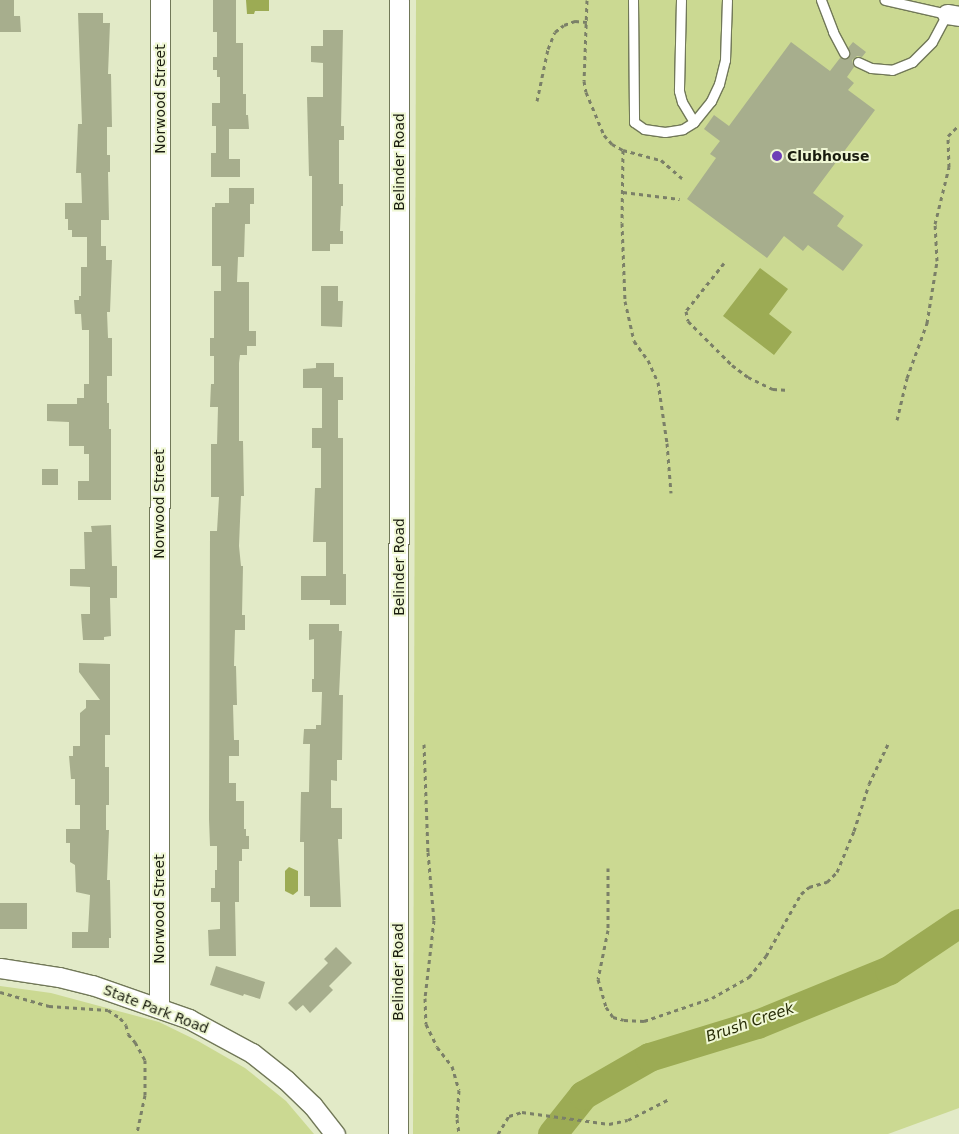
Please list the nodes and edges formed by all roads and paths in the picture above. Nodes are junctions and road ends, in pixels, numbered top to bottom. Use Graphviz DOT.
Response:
graph roads {
  1 [pos="160,0"];
  2 [pos="399,0"];
  3 [pos="587,0"];
  4 [pos="633,0"];
  5 [pos="682,0"];
  6 [pos="727,0"];
  7 [pos="821,0"];
  8 [pos="885,0"];
  9 [pos="953,15"];
  10 [pos="587,22"];
  11 [pos="844,52"];
  12 [pos="858,62"];
  13 [pos="537,101"];
  14 [pos="694,122"];
  15 [pos="959,125"];
  16 [pos="623,150"];
  17 [pos="682,178"];
  18 [pos="623,192"];
  19 [pos="680,198"];
  20 [pos="724,263"];
  21 [pos="789,390"];
  22 [pos="897,420"];
  23 [pos="670,492"];
  24 [pos="424,744"];
  25 [pos="888,744"];
  26 [pos="608,868"];
  27 [pos="0,968"];
  28 [pos="0,992"];
  29 [pos="159,1008"];
  30 [pos="669,1099"];
  31 [pos="138,1134"];
  32 [pos="335,1134"];
  33 [pos="398,1134"];
  34 [pos="459,1134"];
  35 [pos="498,1134"];
  1 -- 29 [label="street, Norwood Street"];
  2 -- 33 [label="street, Belinder Road"];
  3 -- 10 [label="path"];
  4 -- 14 [label="lane"];
  5 -- 14 [label="lane"];
  6 -- 14 [label="lane"];
  7 -- 11 [label="lane"];
  8 -- 9 [label="lane"];
  9 -- 12 [label="lane"];
  10 -- 13 [label="path"];
  10 -- 16 [label="path"];
  15 -- 22 [label="path"];
  16 -- 17 [label="path"];
  16 -- 18 [label="path"];
  18 -- 19 [label="path"];
  18 -- 23 [label="path"];
  20 -- 21 [label="path"];
  24 -- 34 [label="path"];
  25 -- 26 [label="path"];
  27 -- 29 [label="street, State Park Road"];
  28 -- 31 [label="path"];
  29 -- 32 [label="street, State Park Road"];
  30 -- 35 [label="path"];
}
